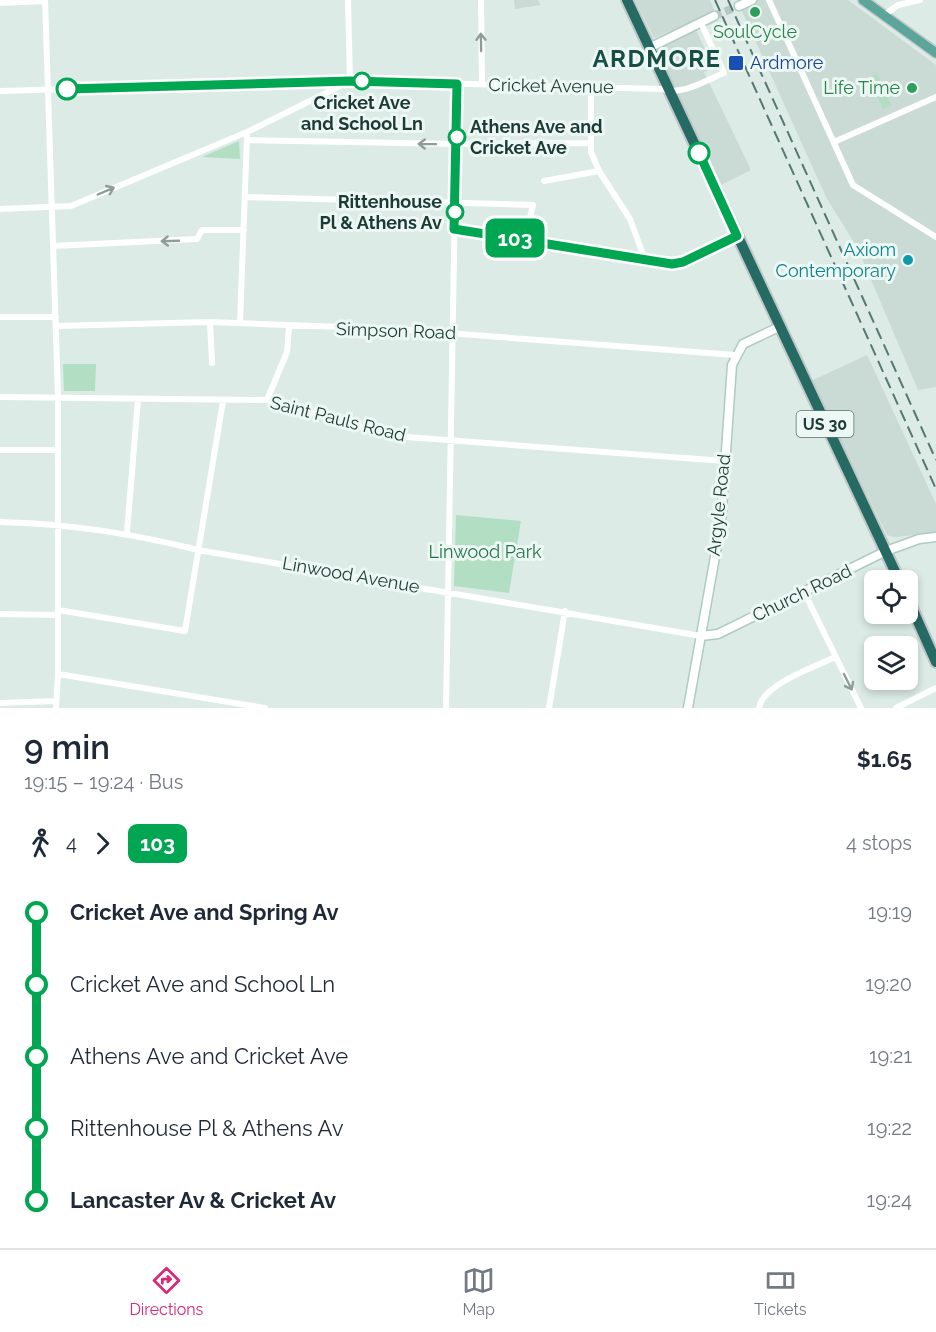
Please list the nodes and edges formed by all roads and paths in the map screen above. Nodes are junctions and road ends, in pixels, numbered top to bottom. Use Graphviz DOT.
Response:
graph roads {
  1 [pos="348,0"];
  2 [pos="481,0"];
  3 [pos="627,0"];
  4 [pos="752,0"];
  5 [pos="769,0"];
  6 [pos="863,0"];
  7 [pos="920,0"];
  8 [pos="45,1"];
  9 [pos="0,3"];
  10 [pos="739,6"];
  11 [pos="883,15"];
  12 [pos="714,16"];
  13 [pos="701,23"];
  14 [pos="649,48"];
  15 [pos="936,53"];
  16 [pos="350,81"];
  17 [pos="457,84"];
  18 [pos="482,84"];
  19 [pos="591,87"];
  20 [pos="48,90"];
  21 [pos="0,91"];
  22 [pos="670,92"];
  23 [pos="936,97"];
  24 [pos="247,136"];
  25 [pos="834,142"];
  26 [pos="591,143"];
  27 [pos="456,144"];
  28 [pos="599,171"];
  29 [pos="544,181"];
  30 [pos="246,198"];
  31 [pos="455,202"];
  32 [pos="51,208"];
  33 [pos="0,209"];
  34 [pos="454,229"];
  35 [pos="244,230"];
  36 [pos="737,236"];
  37 [pos="936,237"];
  38 [pos="525,240"];
  39 [pos="53,246"];
  40 [pos="645,260"];
  41 [pos="0,317"];
  42 [pos="56,317"];
  43 [pos="210,322"];
  44 [pos="240,323"];
  45 [pos="56,326"];
  46 [pos="289,327"];
  47 [pos="779,327"];
  48 [pos="453,332"];
  49 [pos="735,355"];
  50 [pos="212,363"];
  51 [pos="0,397"];
  52 [pos="58,397"];
  53 [pos="138,399"];
  54 [pos="267,400"];
  55 [pos="223,401"];
  56 [pos="451,439"];
  57 [pos="0,450"];
  58 [pos="58,450"];
  59 [pos="724,460"];
  60 [pos="0,522"];
  61 [pos="58,523"];
  62 [pos="127,532"];
  63 [pos="936,537"];
  64 [pos="198,550"];
  65 [pos="886,551"];
  66 [pos="895,570"];
  67 [pos="448,592"];
  68 [pos="804,592"];
  69 [pos="565,611"];
  70 [pos="58,612"];
  71 [pos="0,614"];
  72 [pos="918,622"];
  73 [pos="701,636"];
  74 [pos="835,657"];
  75 [pos="936,662"];
  76 [pos="58,674"];
  77 [pos="936,688"];
  78 [pos="0,703"];
  79 [pos="56,705"];
  80 [pos="265,708"];
  81 [pos="446,708"];
  82 [pos="549,708"];
  83 [pos="688,708"];
  84 [pos="759,708"];
  85 [pos="861,708"];
  86 [pos="896,708"];
  1 -- 16 [label="street"];
  18 -- 2 [label="street, one-way"];
  3 -- 14 [label="highway, US 30"];
  4 -- 10 [label="street"];
  5 -- 25 [label="street"];
  6 -- 11 [label="main road"];
  7 -- 11 [label="street"];
  8 -- 9 [label="street"];
  8 -- 20 [label="street"];
  11 -- 15 [label="main road"];
  12 -- 13 [label="street"];
  13 -- 14 [label="street"];
  13 -- 22 [label="street"];
  14 -- 22 [label="highway, US 30"];
  16 -- 17 [label="street, Cricket Avenue"];
  16 -- 20 [label="street, Cricket Avenue"];
  16 -- 24 [label="street"];
  17 -- 18 [label="street, Cricket Avenue"];
  17 -- 27 [label="street"];
  18 -- 19 [label="street, Cricket Avenue"];
  19 -- 22 [label="street, Cricket Avenue"];
  19 -- 26 [label="street"];
  20 -- 21 [label="street, Cricket Avenue"];
  20 -- 32 [label="street"];
  22 -- 36 [label="highway, US 30"];
  23 -- 25 [label="street"];
  27 -- 24 [label="street, one-way"];
  24 -- 30 [label="street"];
  32 -- 24 [label="street, one-way"];
  25 -- 37 [label="street"];
  26 -- 27 [label="street"];
  26 -- 28 [label="street"];
  27 -- 31 [label="street"];
  28 -- 29 [label="street"];
  28 -- 40 [label="street"];
  30 -- 31 [label="street"];
  30 -- 35 [label="street"];
  31 -- 34 [label="street"];
  31 -- 38 [label="street"];
  32 -- 33 [label="street"];
  32 -- 39 [label="street"];
  34 -- 38 [label="street"];
  34 -- 48 [label="street"];
  35 -- 39 [label="street, one-way"];
  35 -- 44 [label="street"];
  36 -- 40 [label="street"];
  36 -- 47 [label="highway, US 30"];
  38 -- 40 [label="street"];
  39 -- 42 [label="street"];
  41 -- 42 [label="street"];
  42 -- 45 [label="street"];
  43 -- 44 [label="street, Simpson Road"];
  43 -- 45 [label="street, Simpson Road"];
  43 -- 50 [label="street"];
  44 -- 46 [label="street, Simpson Road"];
  45 -- 52 [label="street"];
  46 -- 48 [label="street, Simpson Road"];
  46 -- 54 [label="street"];
  47 -- 49 [label="street"];
  47 -- 65 [label="highway, US 30"];
  48 -- 49 [label="street, Simpson Road"];
  48 -- 56 [label="street"];
  49 -- 59 [label="street, Argyle Road"];
  51 -- 52 [label="street, Saint Pauls Road"];
  52 -- 53 [label="street, Saint Pauls Road"];
  52 -- 58 [label="street"];
  53 -- 55 [label="street, Saint Pauls Road"];
  53 -- 62 [label="street"];
  54 -- 55 [label="street, Saint Pauls Road"];
  54 -- 56 [label="street, Saint Pauls Road"];
  55 -- 64 [label="street"];
  56 -- 59 [label="street, Saint Pauls Road"];
  56 -- 67 [label="street"];
  57 -- 58 [label="street"];
  58 -- 61 [label="street"];
  59 -- 73 [label="street, Argyle Road"];
  60 -- 61 [label="street, Linwood Avenue"];
  61 -- 62 [label="street, Linwood Avenue"];
  61 -- 70 [label="street"];
  62 -- 64 [label="street, Linwood Avenue"];
  63 -- 65 [label="street, Church Road"];
  64 -- 67 [label="street, Linwood Avenue"];
  64 -- 70 [label="street"];
  65 -- 66 [label="highway, US 30"];
  65 -- 68 [label="street, Church Road"];
  67 -- 69 [label="street, Linwood Avenue"];
  67 -- 81 [label="street"];
  68 -- 73 [label="street, Church Road"];
  68 -- 74 [label="street"];
  69 -- 73 [label="street, Linwood Avenue"];
  69 -- 82 [label="street"];
  70 -- 71 [label="street"];
  70 -- 76 [label="street"];
  72 -- 75 [label="highway"];
  73 -- 83 [label="street, Argyle Road"];
  74 -- 84 [label="street"];
  74 -- 85 [label="street, one-way"];
  76 -- 79 [label="street"];
  76 -- 80 [label="street"];
  77 -- 86 [label="street"];
  78 -- 79 [label="street"];
}
